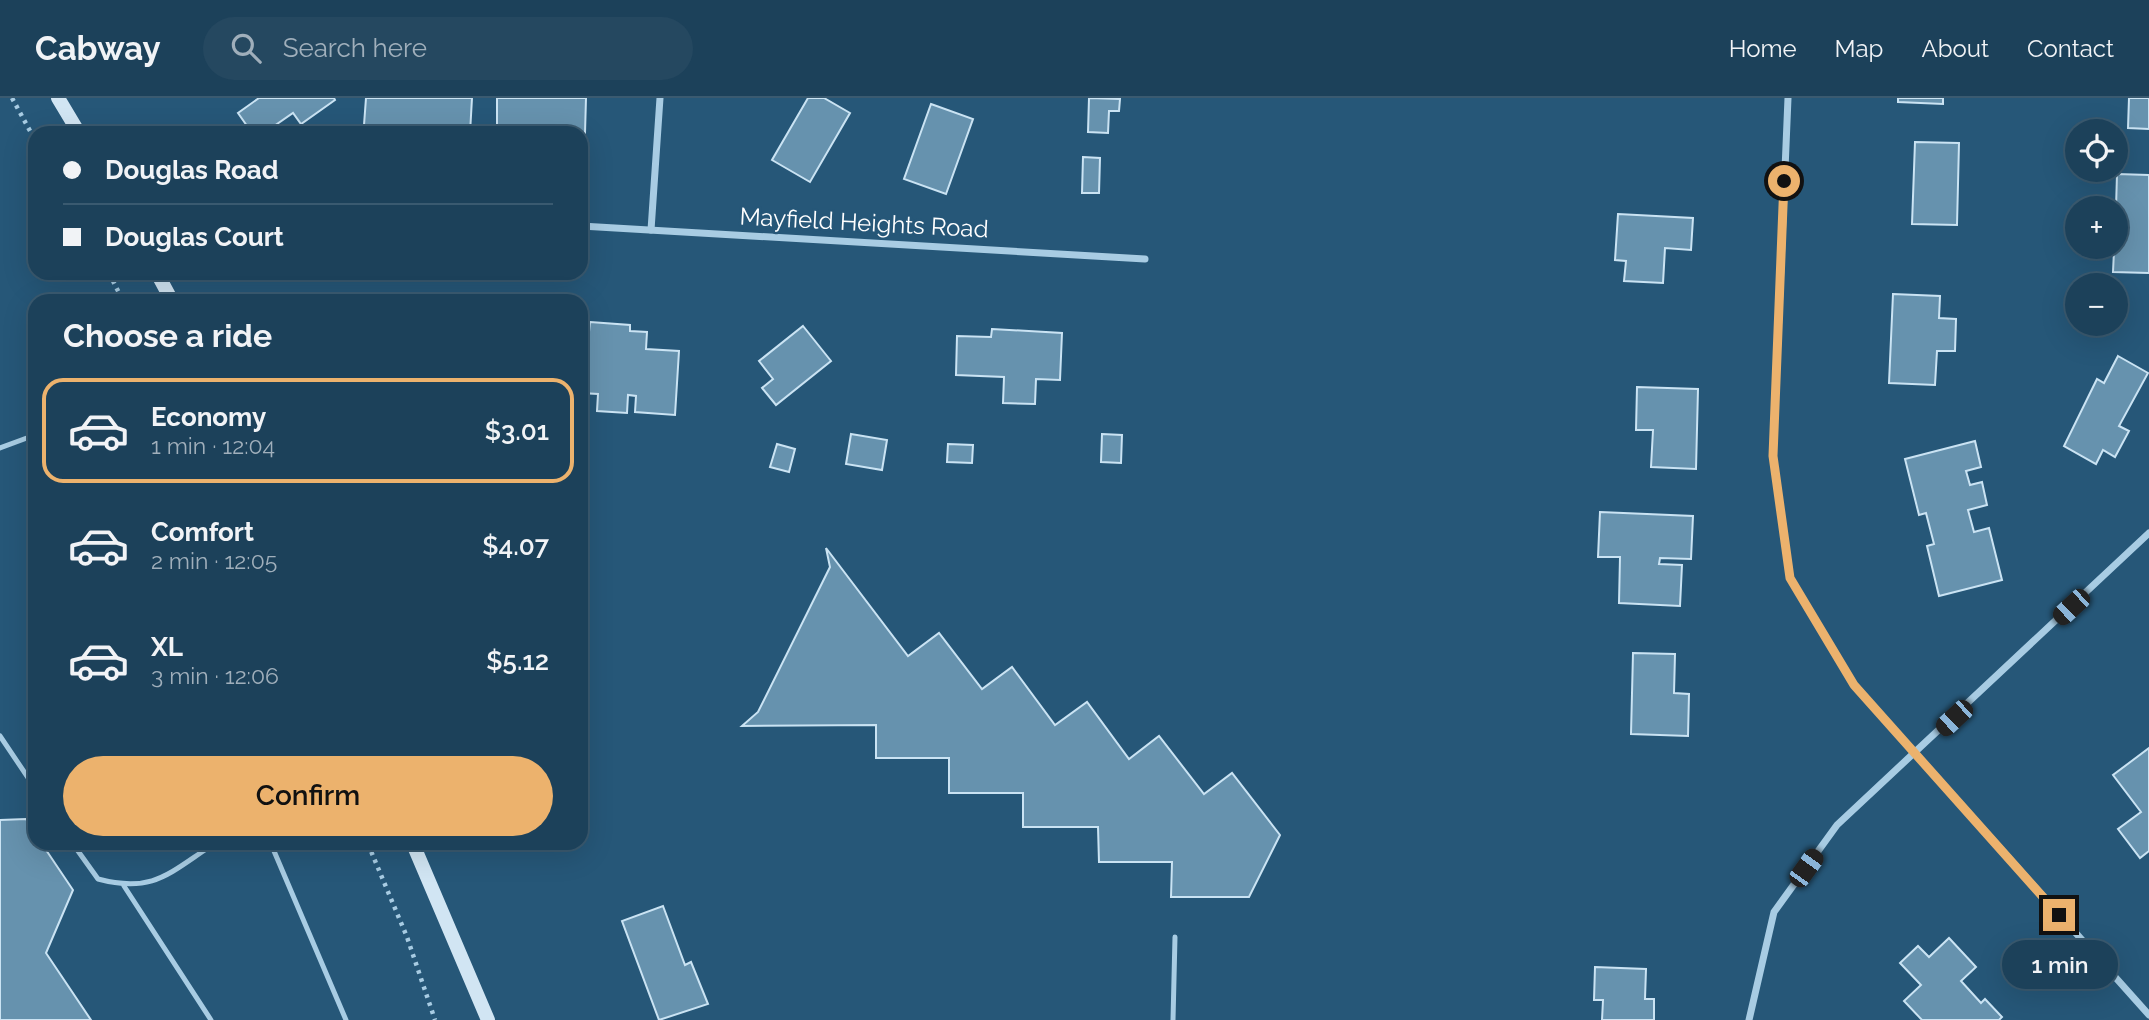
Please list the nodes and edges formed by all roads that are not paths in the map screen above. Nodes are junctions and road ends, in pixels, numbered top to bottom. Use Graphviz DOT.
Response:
graph roads {
  1 [pos="58,98"];
  2 [pos="660,98"];
  3 [pos="1788,98"];
  4 [pos="75,126"];
  5 [pos="588,226"];
  6 [pos="651,230"];
  7 [pos="1145,259"];
  8 [pos="28,438"];
  9 [pos="0,448"];
  10 [pos="2149,533"];
  11 [pos="0,736"];
  12 [pos="1916,755"];
  13 [pos="28,778"];
  14 [pos="77,850"];
  15 [pos="205,850"];
  16 [pos="274,850"];
  17 [pos="416,850"];
  18 [pos="124,886"];
  19 [pos="1175,937"];
  20 [pos="2149,1015"];
  21 [pos="211,1020"];
  22 [pos="346,1020"];
  23 [pos="488,1020"];
  24 [pos="1173,1020"];
  25 [pos="1749,1020"];
  1 -- 4 [label="main road"];
  2 -- 6 [label="street"];
  3 -- 12 [label="street"];
  5 -- 6 [label="street, Mayfield Heights Road"];
  6 -- 7 [label="street, Mayfield Heights Road"];
  8 -- 9 [label="lane"];
  10 -- 12 [label="street"];
  11 -- 13 [label="lane"];
  12 -- 20 [label="street"];
  12 -- 25 [label="street"];
  14 -- 18 [label="lane"];
  15 -- 18 [label="lane"];
  16 -- 22 [label="lane"];
  17 -- 23 [label="main road"];
  18 -- 21 [label="lane"];
  19 -- 24 [label="lane"];
}
